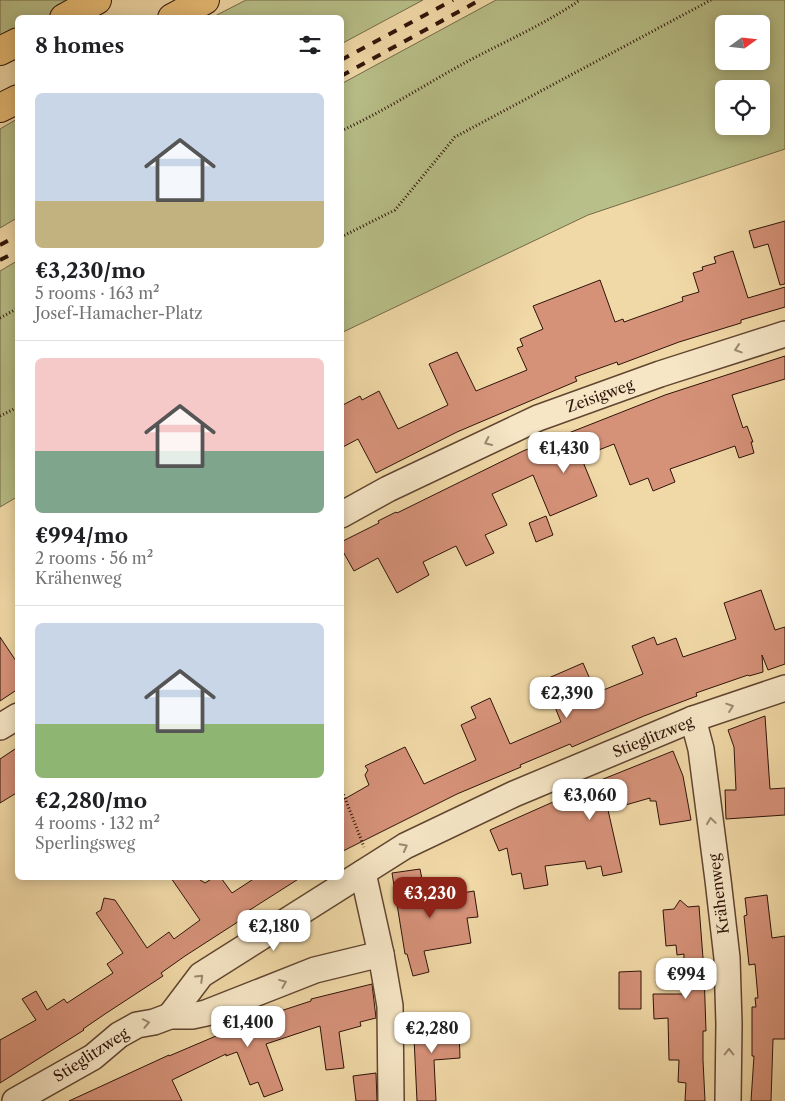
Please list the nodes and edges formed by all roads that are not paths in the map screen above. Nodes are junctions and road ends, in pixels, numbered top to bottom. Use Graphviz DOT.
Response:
graph roads {
  1 [pos="97,0"];
  2 [pos="205,0"];
  3 [pos="70,15"];
  4 [pos="178,15"];
  5 [pos="15,44"];
  6 [pos="0,51"];
  7 [pos="15,100"];
  8 [pos="0,108"];
  9 [pos="785,334"];
  10 [pos="344,513"];
  11 [pos="785,688"];
  12 [pos="15,718"];
  13 [pos="693,720"];
  14 [pos="0,727"];
  15 [pos="367,870"];
  16 [pos="381,954"];
  17 [pos="170,1016"];
  18 [pos="15,1101"];
  19 [pos="392,1101"];
  20 [pos="728,1101"];
  1 -- 3 [label="highway"];
  2 -- 4 [label="highway"];
  5 -- 6 [label="highway"];
  7 -- 8 [label="highway"];
  9 -- 10 [label="street, Zeisigweg, one-way"];
  13 -- 11 [label="street, Stieglitzweg, one-way"];
  12 -- 14 [label="street"];
  15 -- 13 [label="street, Stieglitzweg, one-way"];
  20 -- 13 [label="street, Krähenweg, one-way"];
  15 -- 16 [label="street"];
  17 -- 15 [label="street, Stieglitzweg, one-way"];
  17 -- 16 [label="street, Stieglitzweg, one-way"];
  16 -- 19 [label="street"];
  18 -- 17 [label="street, Stieglitzweg, one-way"];
}
